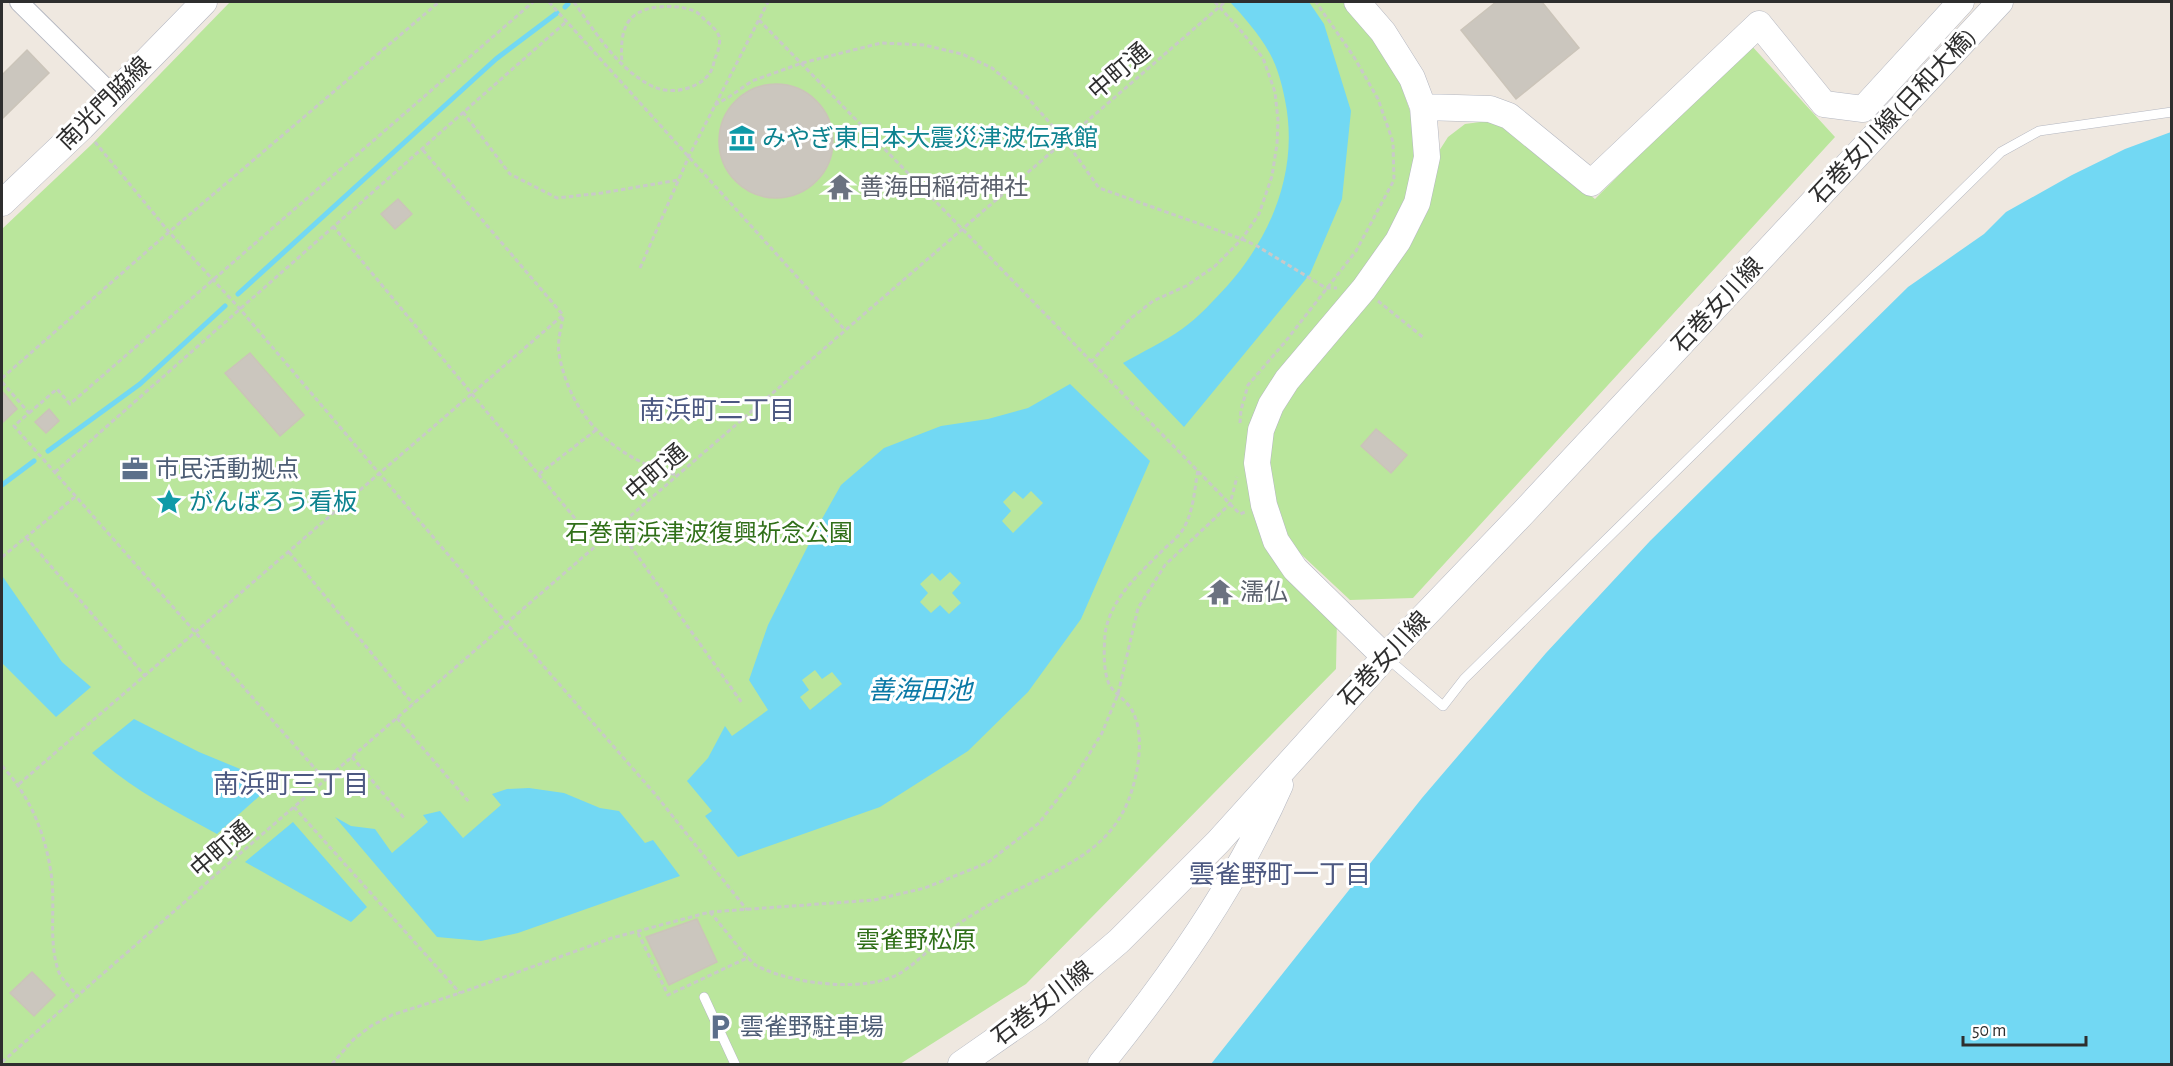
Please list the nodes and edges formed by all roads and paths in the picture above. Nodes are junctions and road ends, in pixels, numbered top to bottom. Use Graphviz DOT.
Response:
graph roads {
  1 [pos="19,2"];
  2 [pos="204,2"];
  3 [pos="439,2"];
  4 [pos="533,2"];
  5 [pos="549,2"];
  6 [pos="574,2"];
  7 [pos="768,2"];
  8 [pos="1215,2"];
  9 [pos="1225,2"];
  10 [pos="1316,2"];
  11 [pos="1357,2"];
  12 [pos="1961,2"];
  13 [pos="2000,2"];
  14 [pos="1220,6"];
  15 [pos="759,20"];
  16 [pos="567,21"];
  17 [pos="622,63"];
  18 [pos="802,63"];
  19 [pos="113,95"];
  20 [pos="715,105"];
  21 [pos="1423,106"];
  22 [pos="463,112"];
  23 [pos="2172,112"];
  24 [pos="92,139"];
  25 [pos="1065,140"];
  26 [pos="422,149"];
  27 [pos="689,156"];
  28 [pos="679,180"];
  29 [pos="2,203"];
  30 [pos="333,226"];
  31 [pos="962,229"];
  32 [pos="169,231"];
  33 [pos="1786,231"];
  34 [pos="1242,239"];
  35 [pos="640,268"];
  36 [pos="213,279"];
  37 [pos="1326,288"];
  38 [pos="1364,289"];
  39 [pos="240,309"];
  40 [pos="563,315"];
  41 [pos="845,330"];
  42 [pos="1424,338"];
  43 [pos="1091,362"];
  44 [pos="2,380"];
  45 [pos="472,395"];
  46 [pos="29,413"];
  47 [pos="1240,428"];
  48 [pos="596,430"];
  49 [pos="1198,470"];
  50 [pos="55,472"];
  51 [pos="1238,472"];
  52 [pos="380,473"];
  53 [pos="539,474"];
  54 [pos="677,476"];
  55 [pos="76,496"];
  56 [pos="1230,504"];
  57 [pos="1263,505"];
  58 [pos="617,527"];
  59 [pos="26,537"];
  60 [pos="597,545"];
  61 [pos="289,552"];
  62 [pos="2,557"];
  63 [pos="506,623"];
  64 [pos="196,632"];
  65 [pos="1385,657"];
  66 [pos="145,676"];
  67 [pos="1118,694"];
  68 [pos="741,702"];
  69 [pos="413,704"];
  70 [pos="397,718"];
  71 [pos="352,757"];
  72 [pos="2,766"];
  73 [pos="1289,766"];
  74 [pos="326,780"];
  75 [pos="19,784"];
  76 [pos="469,802"];
  77 [pos="294,807"];
  78 [pos="405,819"];
  79 [pos="747,910"];
  80 [pos="710,912"];
  81 [pos="638,933"];
  82 [pos="749,957"];
  83 [pos="460,993"];
  84 [pos="77,996"];
  85 [pos="704,997"];
  86 [pos="2,1062"];
  87 [pos="332,1065"];
  88 [pos="735,1065"];
  89 [pos="961,1065"];
  90 [pos="1101,1065"];
  1 -- 19 [label="street"];
  2 -- 19 [label="street, 南光門脇線"];
  3 -- 32 [label="path"];
  4 -- 36 [label="path"];
  5 -- 16 [label="path"];
  6 -- 17 [label="path"];
  7 -- 15 [label="path"];
  8 -- 14 [label="path"];
  9 -- 14 [label="path, 中町通"];
  10 -- 37 [label="path"];
  11 -- 21 [label="street"];
  12 -- 21 [label="street"];
  13 -- 33 [label="street, 石巻女川線(日和大橋)"];
  14 -- 25 [label="path, 中町通"];
  14 -- 34 [label="path"];
  15 -- 18 [label="path"];
  15 -- 20 [label="path"];
  16 -- 22 [label="path"];
  16 -- 27 [label="path"];
  17 -- 17 [label="path"];
  18 -- 20 [label="path"];
  18 -- 25 [label="path"];
  18 -- 31 [label="path"];
  19 -- 29 [label="street, 南光門脇線"];
  20 -- 27 [label="path"];
  21 -- 38 [label="street"];
  22 -- 26 [label="path"];
  22 -- 28 [label="path"];
  23 -- 65 [label="lane"];
  24 -- 32 [label="path"];
  25 -- 31 [label="path, 中町通"];
  25 -- 34 [label="path"];
  26 -- 30 [label="path"];
  26 -- 40 [label="path"];
  27 -- 28 [label="path"];
  27 -- 41 [label="path"];
  28 -- 35 [label="path"];
  30 -- 39 [label="path"];
  30 -- 45 [label="path"];
  31 -- 41 [label="path, 中町通"];
  31 -- 43 [label="path"];
  32 -- 36 [label="path"];
  32 -- 44 [label="path"];
  33 -- 65 [label="street, 石巻女川線"];
  34 -- 37 [label="path"];
  34 -- 43 [label="path"];
  36 -- 39 [label="path"];
  36 -- 46 [label="path"];
  37 -- 38 [label="path"];
  37 -- 47 [label="path"];
  38 -- 42 [label="path"];
  38 -- 57 [label="street"];
  39 -- 50 [label="path"];
  39 -- 52 [label="path"];
  40 -- 45 [label="path"];
  40 -- 48 [label="path"];
  41 -- 54 [label="path, 中町通"];
  43 -- 49 [label="path"];
  44 -- 46 [label="path"];
  45 -- 52 [label="path"];
  45 -- 53 [label="path"];
  46 -- 50 [label="path"];
  48 -- 53 [label="path"];
  48 -- 54 [label="path"];
  49 -- 56 [label="path"];
  49 -- 67 [label="path"];
  50 -- 55 [label="path"];
  51 -- 56 [label="path"];
  52 -- 61 [label="path"];
  52 -- 63 [label="path"];
  53 -- 60 [label="path"];
  54 -- 58 [label="path, 中町通"];
  55 -- 59 [label="path"];
  55 -- 64 [label="path"];
  56 -- 57 [label="path"];
  56 -- 67 [label="path"];
  57 -- 65 [label="street"];
  58 -- 60 [label="path, 中町通"];
  58 -- 68 [label="path"];
  59 -- 62 [label="path"];
  59 -- 66 [label="path"];
  60 -- 63 [label="path, 中町通"];
  61 -- 64 [label="path"];
  61 -- 69 [label="path"];
  63 -- 69 [label="path, 中町通"];
  63 -- 79 [label="path"];
  64 -- 66 [label="path"];
  64 -- 74 [label="path"];
  65 -- 73 [label="street, 石巻女川線"];
  66 -- 75 [label="path"];
  67 -- 79 [label="path"];
  67 -- 82 [label="path"];
  69 -- 70 [label="path, 中町通"];
  70 -- 71 [label="path, 中町通"];
  70 -- 76 [label="path"];
  71 -- 74 [label="path, 中町通"];
  71 -- 78 [label="path"];
  72 -- 75 [label="path"];
  73 -- 89 [label="street, 石巻女川線"];
  73 -- 90 [label="street"];
  74 -- 77 [label="path, 中町通"];
  75 -- 84 [label="path"];
  77 -- 83 [label="path"];
  77 -- 84 [label="path, 中町通"];
  79 -- 80 [label="path"];
  80 -- 81 [label="path"];
  80 -- 82 [label="path"];
  81 -- 82 [label="path"];
  81 -- 83 [label="path"];
  83 -- 87 [label="path"];
  84 -- 86 [label="path, 中町通"];
  85 -- 88 [label="lane"];
}
